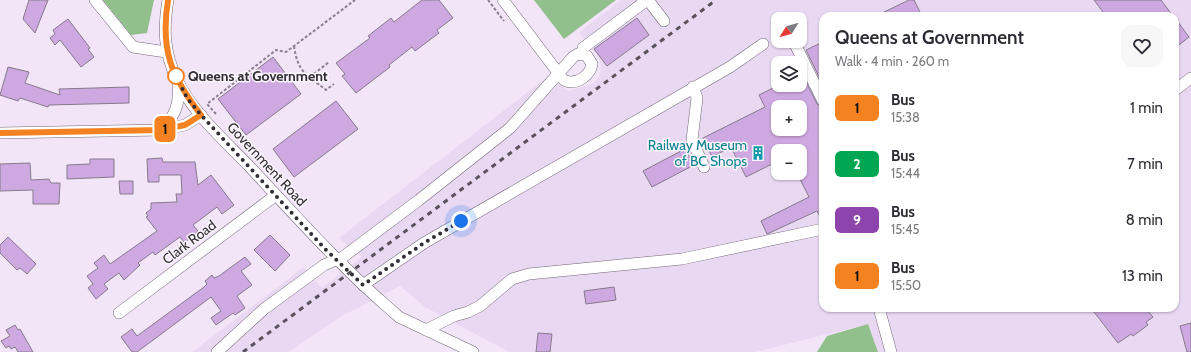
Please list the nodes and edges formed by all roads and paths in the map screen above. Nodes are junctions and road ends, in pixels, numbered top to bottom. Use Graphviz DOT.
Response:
graph roads {
  1 [pos="96,0"];
  2 [pos="168,0"];
  3 [pos="355,0"];
  4 [pos="503,0"];
  5 [pos="648,0"];
  6 [pos="664,21"];
  7 [pos="762,44"];
  8 [pos="294,46"];
  9 [pos="797,48"];
  10 [pos="166,52"];
  11 [pos="582,54"];
  12 [pos="329,62"];
  13 [pos="559,74"];
  14 [pos="310,77"];
  15 [pos="1191,78"];
  16 [pos="177,81"];
  17 [pos="334,84"];
  18 [pos="693,87"];
  19 [pos="1179,87"];
  20 [pos="819,93"];
  21 [pos="216,114"];
  22 [pos="201,115"];
  23 [pos="161,130"];
  24 [pos="0,132"];
  25 [pos="704,167"];
  26 [pos="276,195"];
  27 [pos="819,230"];
  28 [pos="336,260"];
  29 [pos="363,285"];
  30 [pos="880,312"];
  31 [pos="119,313"];
  32 [pos="426,330"];
  33 [pos="217,352"];
  34 [pos="473,352"];
  35 [pos="891,352"];
  1 -- 10 [label="street"];
  2 -- 10 [label="street"];
  3 -- 8 [label="path"];
  4 -- 13 [label="street"];
  5 -- 6 [label="street"];
  5 -- 11 [label="street"];
  7 -- 18 [label="street"];
  8 -- 14 [label="path"];
  8 -- 21 [label="path"];
  9 -- 20 [label="street"];
  10 -- 16 [label="street"];
  11 -- 13 [label="street"];
  11 -- 13 [label="street"];
  12 -- 14 [label="path"];
  13 -- 28 [label="street"];
  14 -- 17 [label="path"];
  15 -- 19 [label="street"];
  16 -- 22 [label="street, Government Road"];
  16 -- 23 [label="street"];
  18 -- 25 [label="street"];
  18 -- 29 [label="street"];
  22 -- 23 [label="street"];
  22 -- 26 [label="street, Government Road"];
  23 -- 24 [label="street"];
  26 -- 28 [label="street, Government Road"];
  26 -- 31 [label="street, Clark Road"];
  27 -- 32 [label="street"];
  28 -- 29 [label="street, Government Road"];
  28 -- 33 [label="street"];
  29 -- 32 [label="street, Government Road"];
  30 -- 35 [label="street"];
  32 -- 34 [label="street, Government Road"];
}
